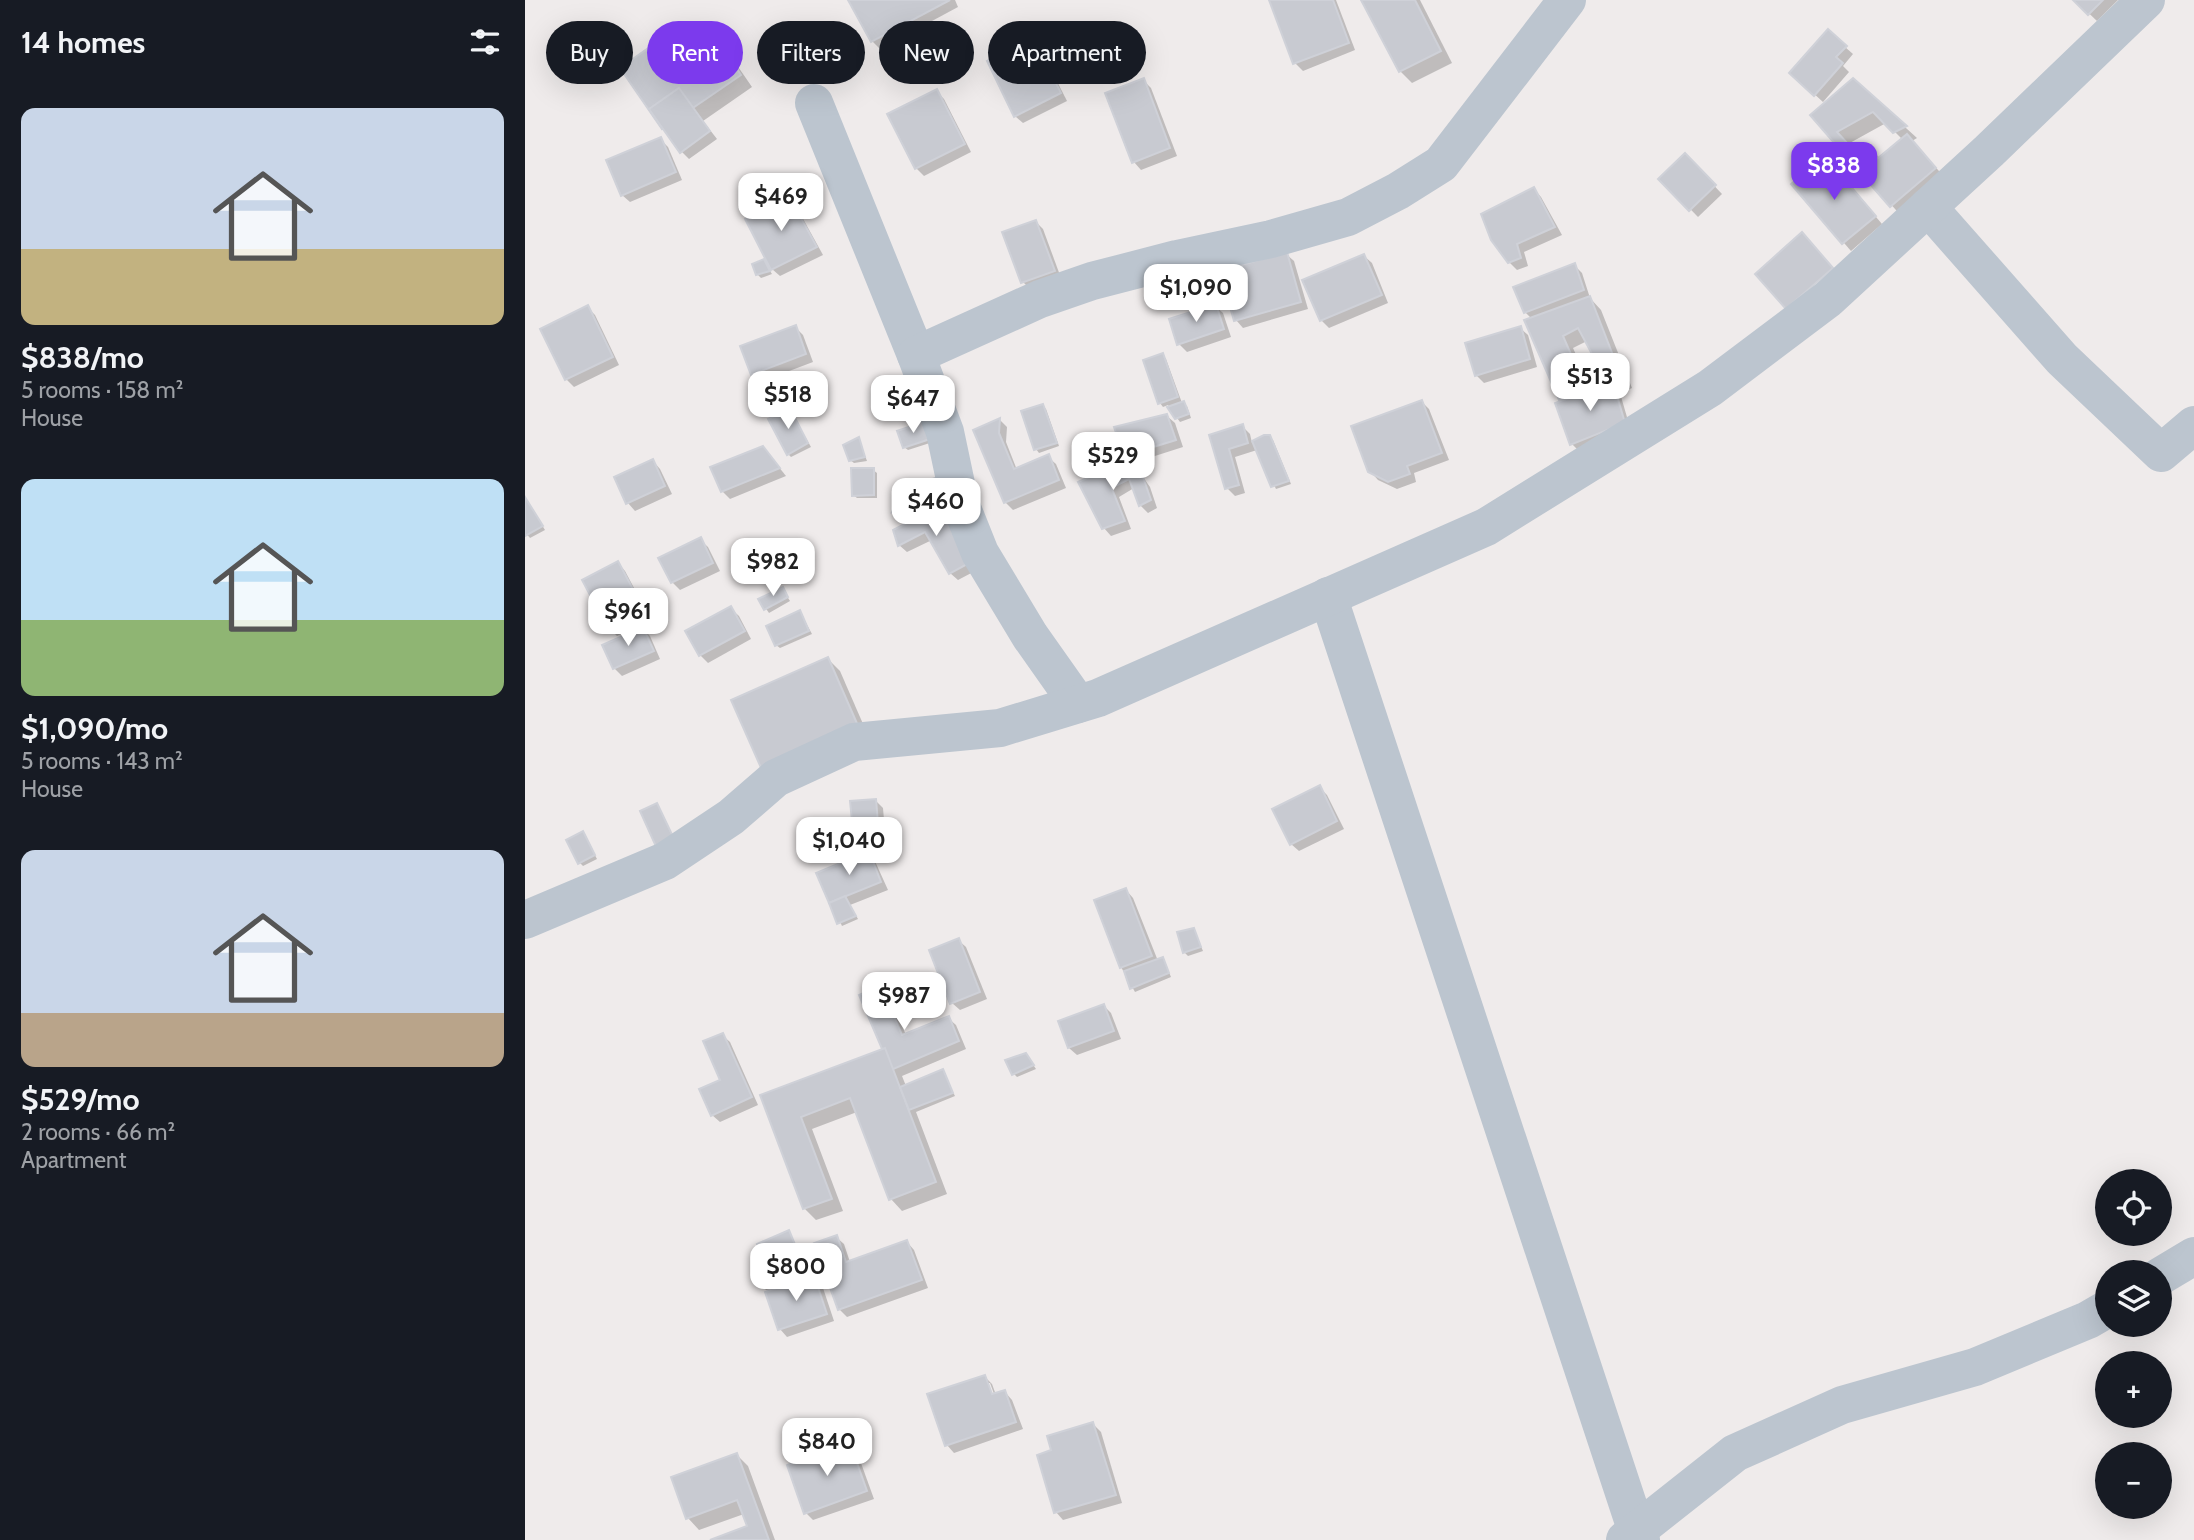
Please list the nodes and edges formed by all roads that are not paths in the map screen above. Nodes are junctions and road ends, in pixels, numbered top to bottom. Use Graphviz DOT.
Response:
graph roads {
  1 [pos="1567,0"];
  2 [pos="2146,0"];
  3 [pos="814,103"];
  4 [pos="1928,207"];
  5 [pos="916,355"];
  6 [pos="2194,425"];
  7 [pos="1328,596"];
  8 [pos="1078,704"];
  9 [pos="525,920"];
  10 [pos="2194,1256"];
  11 [pos="2172,1269"];
  12 [pos="2095,1316"];
  13 [pos="1635,1537"];
  1 -- 5 [label="street"];
  2 -- 4 [label="street"];
  3 -- 5 [label="street"];
  4 -- 6 [label="street"];
  4 -- 7 [label="street"];
  5 -- 8 [label="street"];
  7 -- 8 [label="street"];
  7 -- 13 [label="street"];
  8 -- 9 [label="street"];
  10 -- 11 [label="street"];
  12 -- 13 [label="street"];
}
